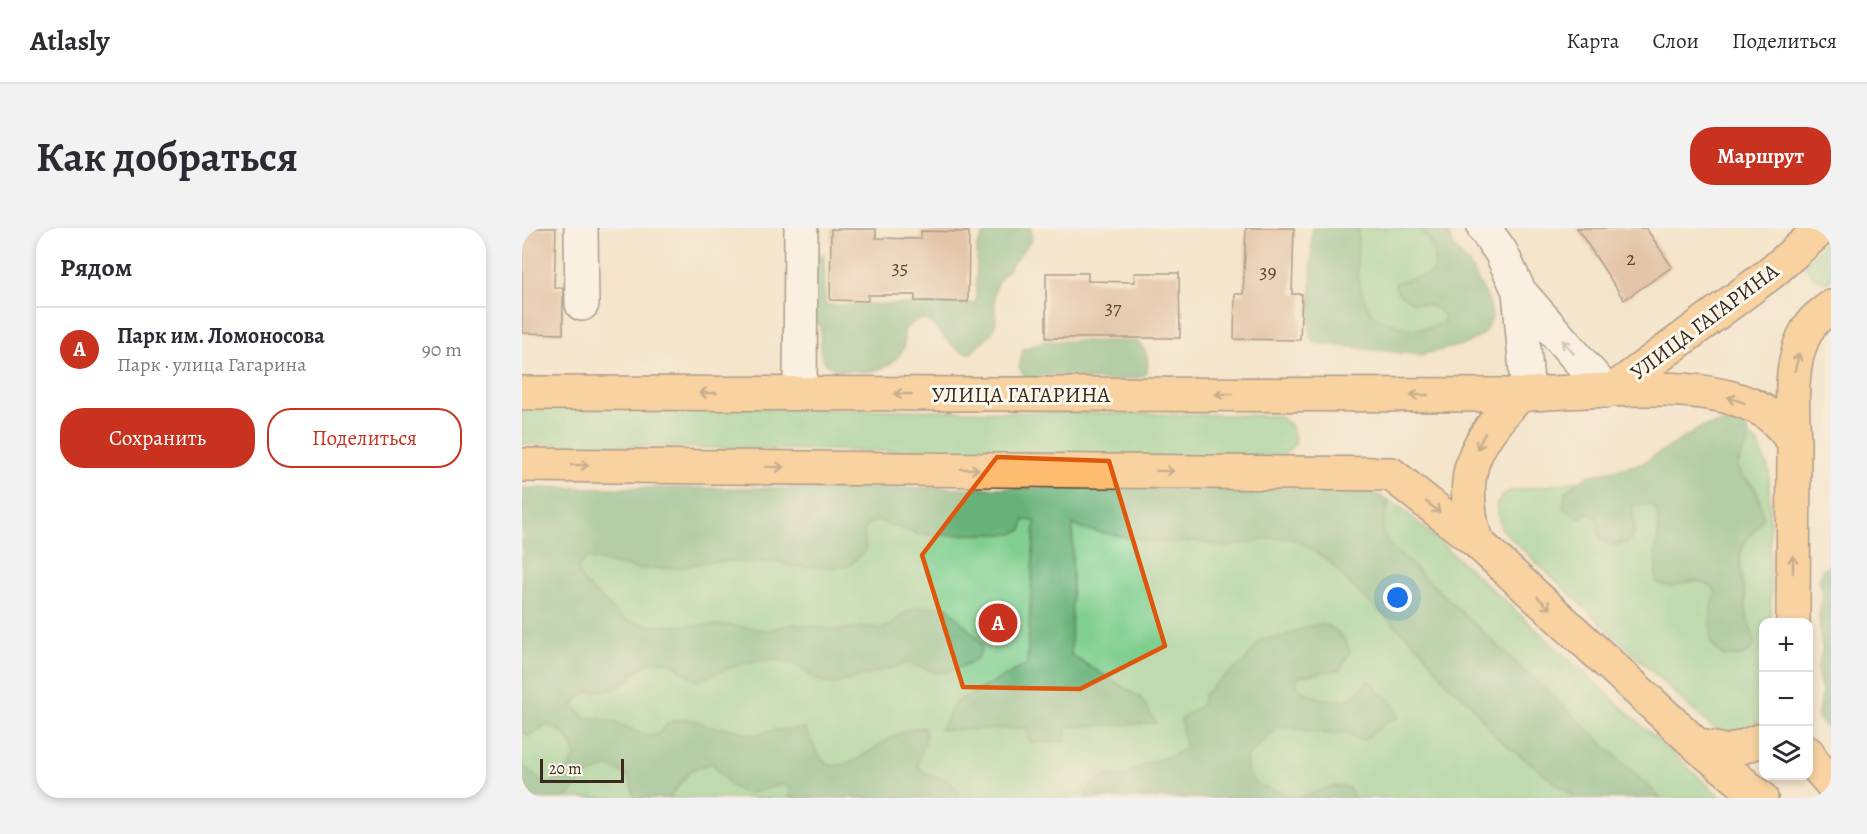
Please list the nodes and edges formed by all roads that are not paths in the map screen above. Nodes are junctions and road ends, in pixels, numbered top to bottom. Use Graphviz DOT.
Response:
graph roads {
  1 [pos="581,228"];
  2 [pos="801,228"];
  3 [pos="1484,228"];
  4 [pos="1822,228"];
  5 [pos="1519,291"];
  6 [pos="582,304"];
  7 [pos="1831,307"];
  8 [pos="1609,390"];
  9 [pos="522,393"];
  10 [pos="800,393"];
  11 [pos="1524,394"];
  12 [pos="1794,441"];
  13 [pos="522,465"];
  14 [pos="1476,541"];
  15 [pos="1793,618"];
  16 [pos="1759,741"];
  17 [pos="1697,746"];
  18 [pos="1813,762"];
  19 [pos="1831,783"];
  20 [pos="1761,798"];
  1 -- 6 [label="street"];
  2 -- 10 [label="street"];
  3 -- 5 [label="street"];
  4 -- 8 [label="main road, УЛИЦА ГАГАРИНА"];
  8 -- 5 [label="street, one-way"];
  5 -- 11 [label="street"];
  12 -- 7 [label="main road, one-way"];
  8 -- 11 [label="main road, УЛИЦА ГАГАРИНА"];
  12 -- 8 [label="main road, УЛИЦА ГАГАРИНА, one-way"];
  10 -- 9 [label="main road, УЛИЦА ГАГАРИНА, one-way"];
  11 -- 10 [label="main road, УЛИЦА ГАГАРИНА, one-way"];
  11 -- 14 [label="main road, one-way"];
  15 -- 12 [label="main road, one-way"];
  13 -- 14 [label="main road, one-way"];
  14 -- 17 [label="main road, one-way"];
  16 -- 17 [label="main road"];
  17 -- 20 [label="main road"];
  18 -- 19 [label="main road"];
}
